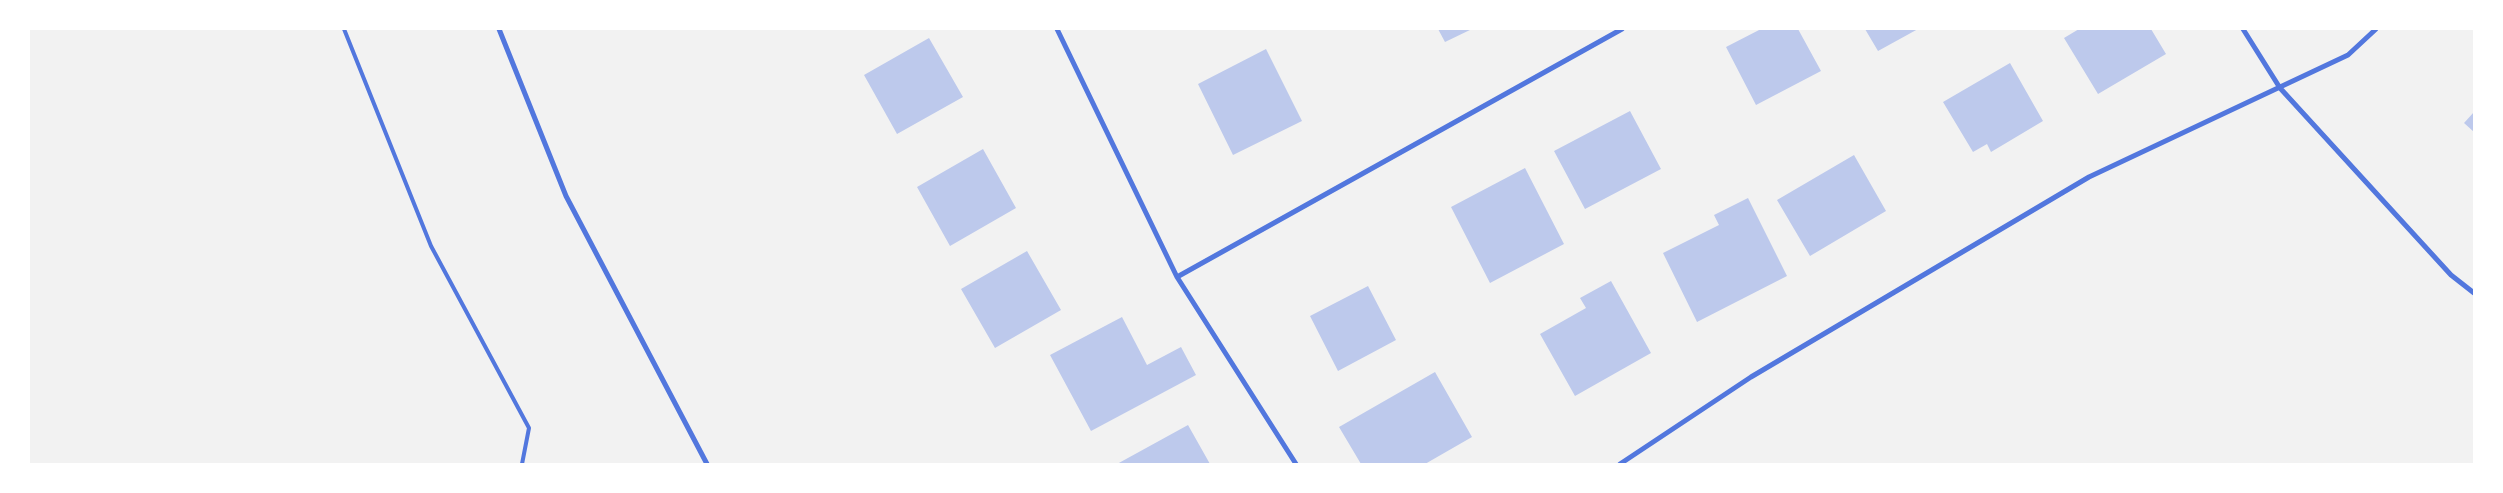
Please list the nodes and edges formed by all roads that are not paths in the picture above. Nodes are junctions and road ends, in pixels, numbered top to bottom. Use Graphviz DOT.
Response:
graph roads {
  1 [pos="344,29"];
  2 [pos="498,29"];
  3 [pos="1057,29"];
  4 [pos="1607,29"];
  5 [pos="1622,29"];
  6 [pos="2243,29"];
  7 [pos="2376,29"];
  8 [pos="1610,35"];
  9 [pos="2280,88"];
  10 [pos="1177,277"];
  11 [pos="2474,292"];
  12 [pos="522,464"];
  13 [pos="707,464"];
  14 [pos="1296,464"];
  15 [pos="1620,464"];
  1 -- 12 [label="lane"];
  2 -- 13 [label="street"];
  3 -- 10 [label="street"];
  4 -- 8 [label="street"];
  5 -- 8 [label="street"];
  6 -- 9 [label="street"];
  7 -- 9 [label="street"];
  8 -- 10 [label="street"];
  9 -- 11 [label="street"];
  9 -- 15 [label="street"];
  10 -- 14 [label="street"];
}
